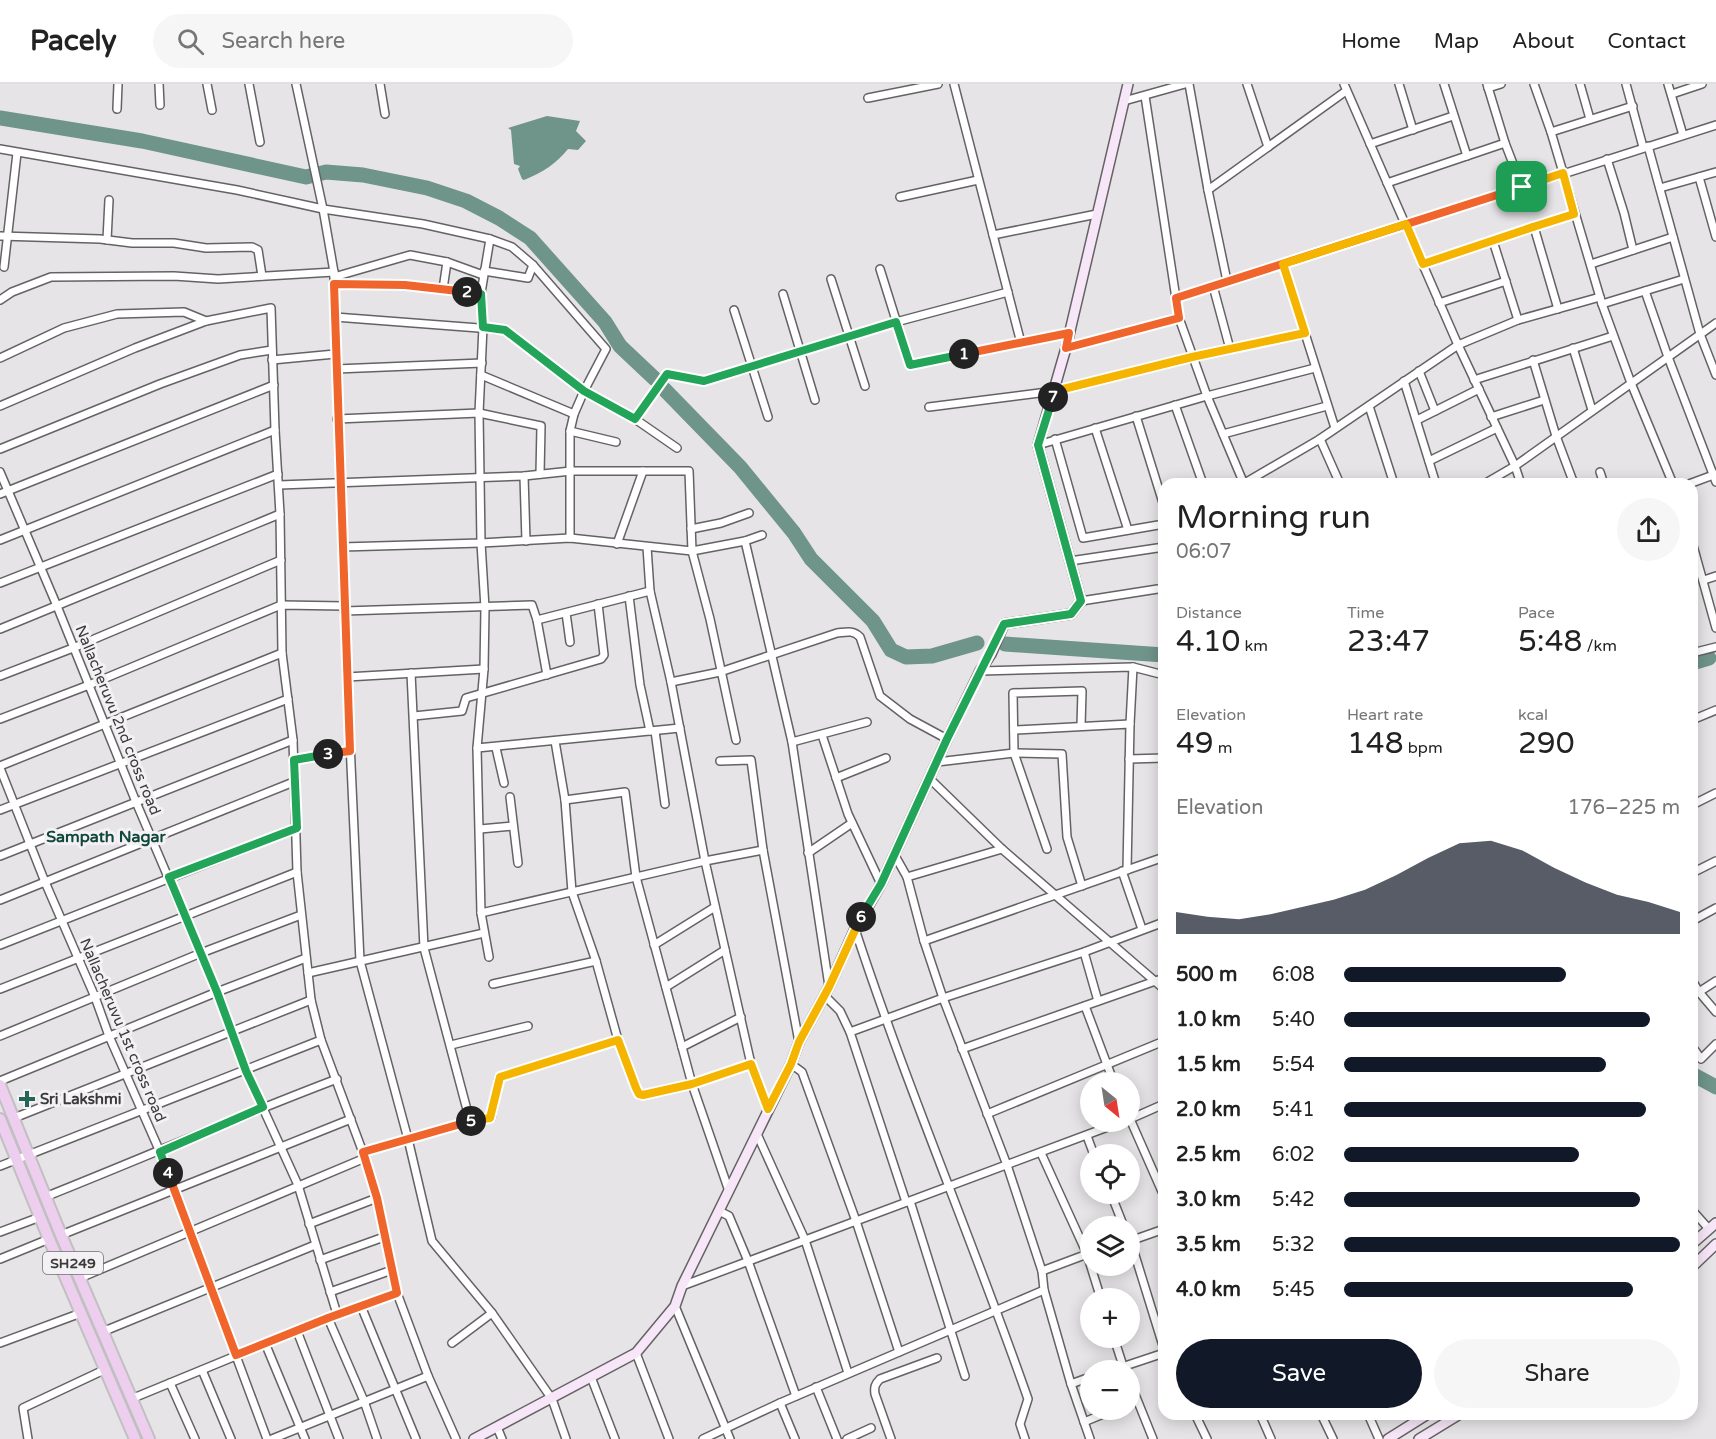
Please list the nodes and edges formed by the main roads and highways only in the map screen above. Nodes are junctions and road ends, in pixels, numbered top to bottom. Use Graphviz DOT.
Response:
graph roads {
  1 [pos="1128,84"];
  2 [pos="0,1083"];
  3 [pos="0,1119"];
  4 [pos="1713,1226"];
  5 [pos="1698,1239"];
  6 [pos="1716,1244"];
  7 [pos="1698,1260"];
  8 [pos="1420,1420"];
  9 [pos="1450,1420"];
  10 [pos="1399,1436"];
  11 [pos="135,1439"];
  12 [pos="149,1439"];
  13 [pos="474,1439"];
  14 [pos="1388,1439"];
  15 [pos="1419,1439"];
  1 -- 13 [label="main road"];
  2 -- 12 [label="main road, SH249"];
  3 -- 11 [label="main road, SH249"];
  4 -- 5 [label="main road"];
  6 -- 7 [label="main road"];
  8 -- 10 [label="main road"];
  9 -- 15 [label="main road"];
  10 -- 14 [label="main road"];
}
